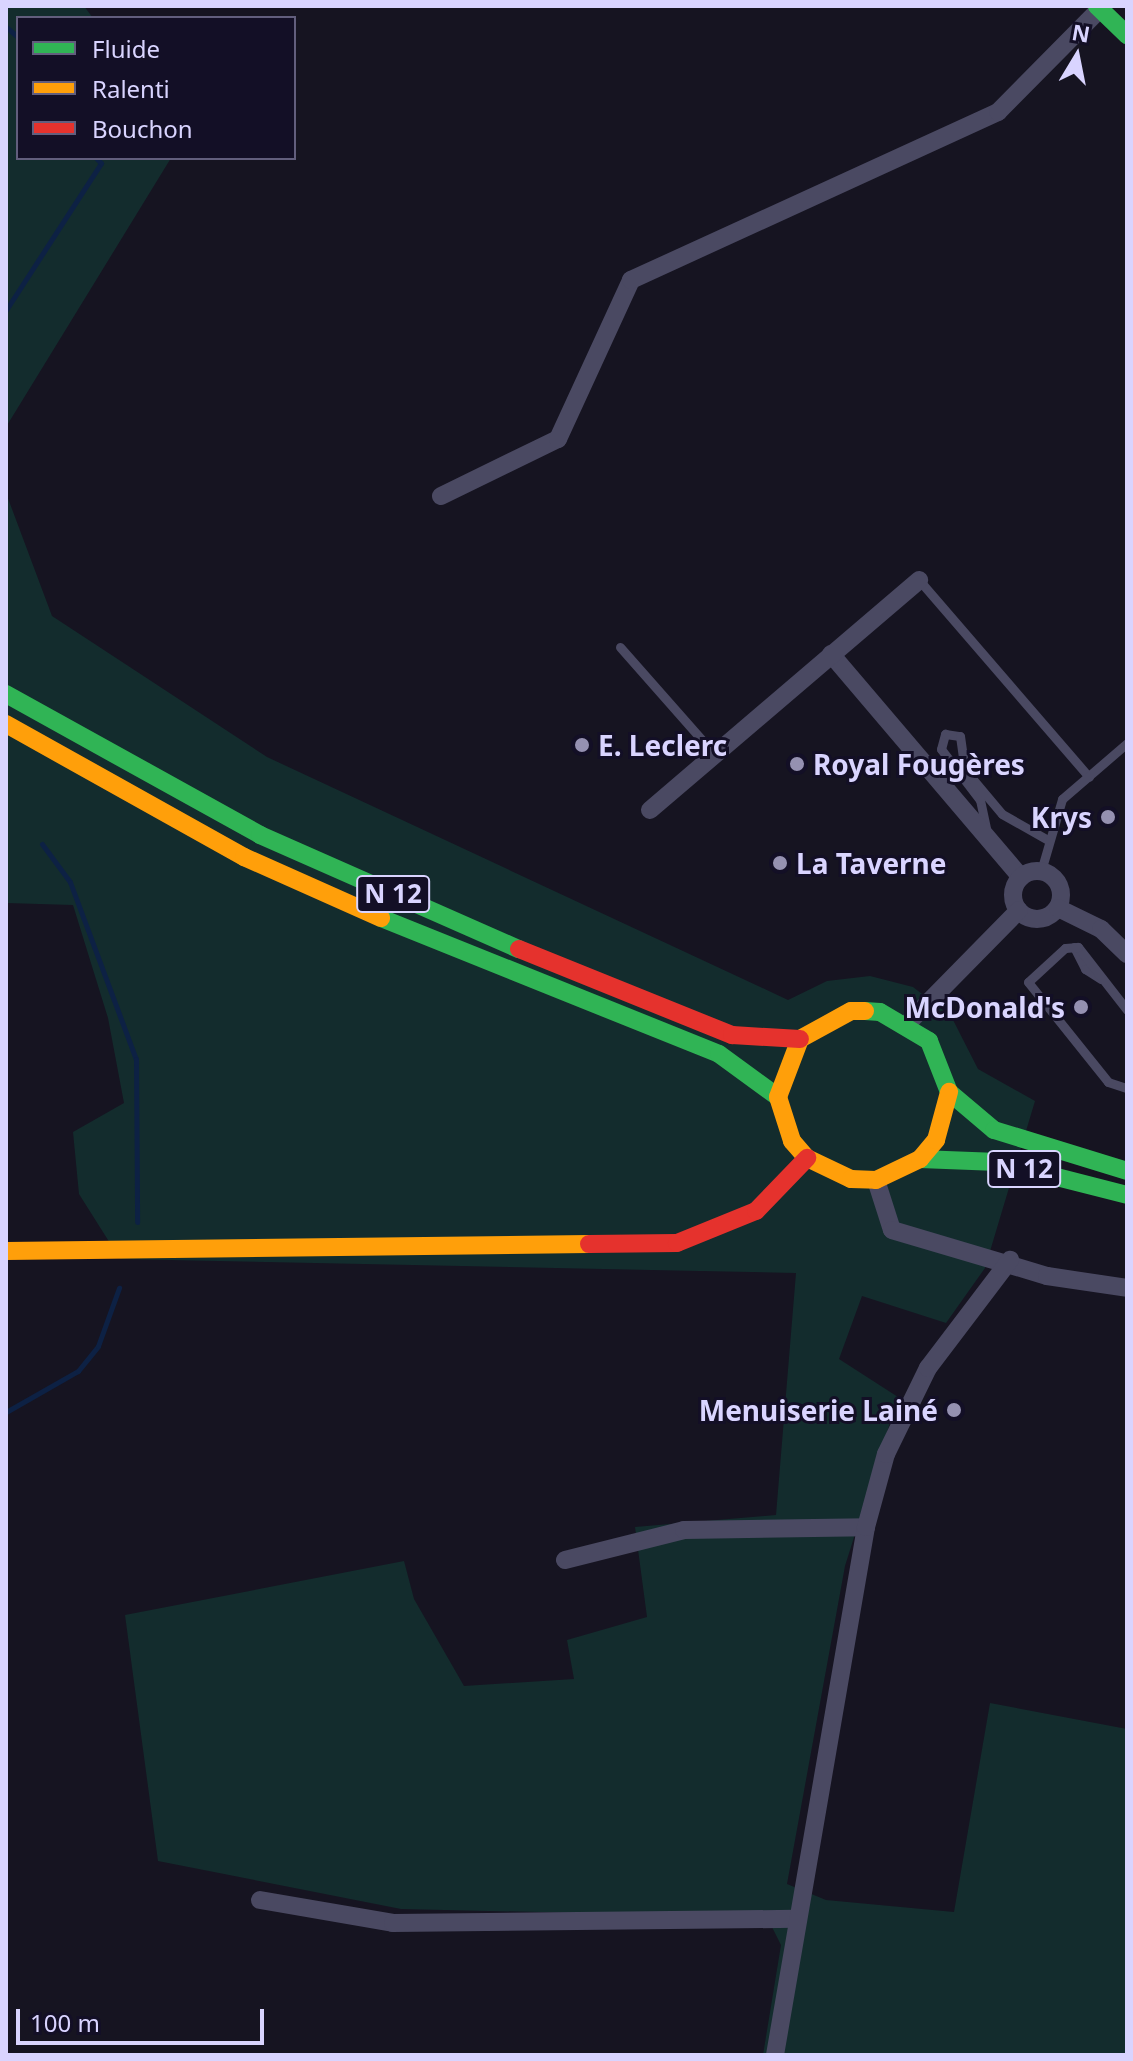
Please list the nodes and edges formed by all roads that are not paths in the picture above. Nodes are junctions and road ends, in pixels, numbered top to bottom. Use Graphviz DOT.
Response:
graph roads {
  1 [pos="1099,8"];
  2 [pos="1127,35"];
  3 [pos="441,496"];
  4 [pos="919,580"];
  5 [pos="620,647"];
  6 [pos="831,654"];
  7 [pos="6,694"];
  8 [pos="6,724"];
  9 [pos="702,740"];
  10 [pos="1127,743"];
  11 [pos="1089,777"];
  12 [pos="650,810"];
  13 [pos="989,839"];
  14 [pos="1048,840"];
  15 [pos="1041,871"];
  16 [pos="1021,877"];
  17 [pos="1058,908"];
  18 [pos="1019,910"];
  19 [pos="1127,954"];
  20 [pos="1127,1010"];
  21 [pos="908,1023"];
  22 [pos="800,1039"];
  23 [pos="1127,1088"];
  24 [pos="949,1092"];
  25 [pos="778,1097"];
  26 [pos="807,1158"];
  27 [pos="920,1159"];
  28 [pos="1127,1171"];
  29 [pos="876,1180"];
  30 [pos="1127,1195"];
  31 [pos="6,1251"];
  32 [pos="1010,1260"];
  33 [pos="1127,1288"];
  34 [pos="866,1527"];
  35 [pos="565,1560"];
  36 [pos="260,1900"];
  37 [pos="795,1919"];
  38 [pos="775,2055"];
  1 -- 2 [label="main road"];
  1 -- 3 [label="street"];
  4 -- 6 [label="street"];
  4 -- 11 [label="lane"];
  5 -- 9 [label="lane"];
  6 -- 12 [label="street"];
  6 -- 13 [label="street"];
  7 -- 22 [label="main road, N 12"];
  8 -- 25 [label="main road, N 12"];
  10 -- 11 [label="lane"];
  11 -- 14 [label="lane"];
  13 -- 14 [label="lane"];
  13 -- 16 [label="street"];
  14 -- 15 [label="lane"];
  15 -- 16 [label="street"];
  15 -- 17 [label="street"];
  16 -- 18 [label="street"];
  17 -- 18 [label="street"];
  17 -- 19 [label="street"];
  18 -- 21 [label="street"];
  20 -- 23 [label="lane"];
  21 -- 22 [label="main road"];
  21 -- 24 [label="main road"];
  22 -- 25 [label="main road"];
  24 -- 27 [label="main road"];
  24 -- 28 [label="main road, N 12"];
  25 -- 26 [label="main road"];
  26 -- 29 [label="main road"];
  26 -- 31 [label="main road"];
  27 -- 29 [label="main road"];
  27 -- 30 [label="main road, N 12"];
  29 -- 32 [label="street"];
  32 -- 33 [label="street"];
  32 -- 34 [label="street"];
  34 -- 35 [label="street"];
  34 -- 37 [label="street"];
  36 -- 37 [label="street"];
  37 -- 38 [label="street"];
}
